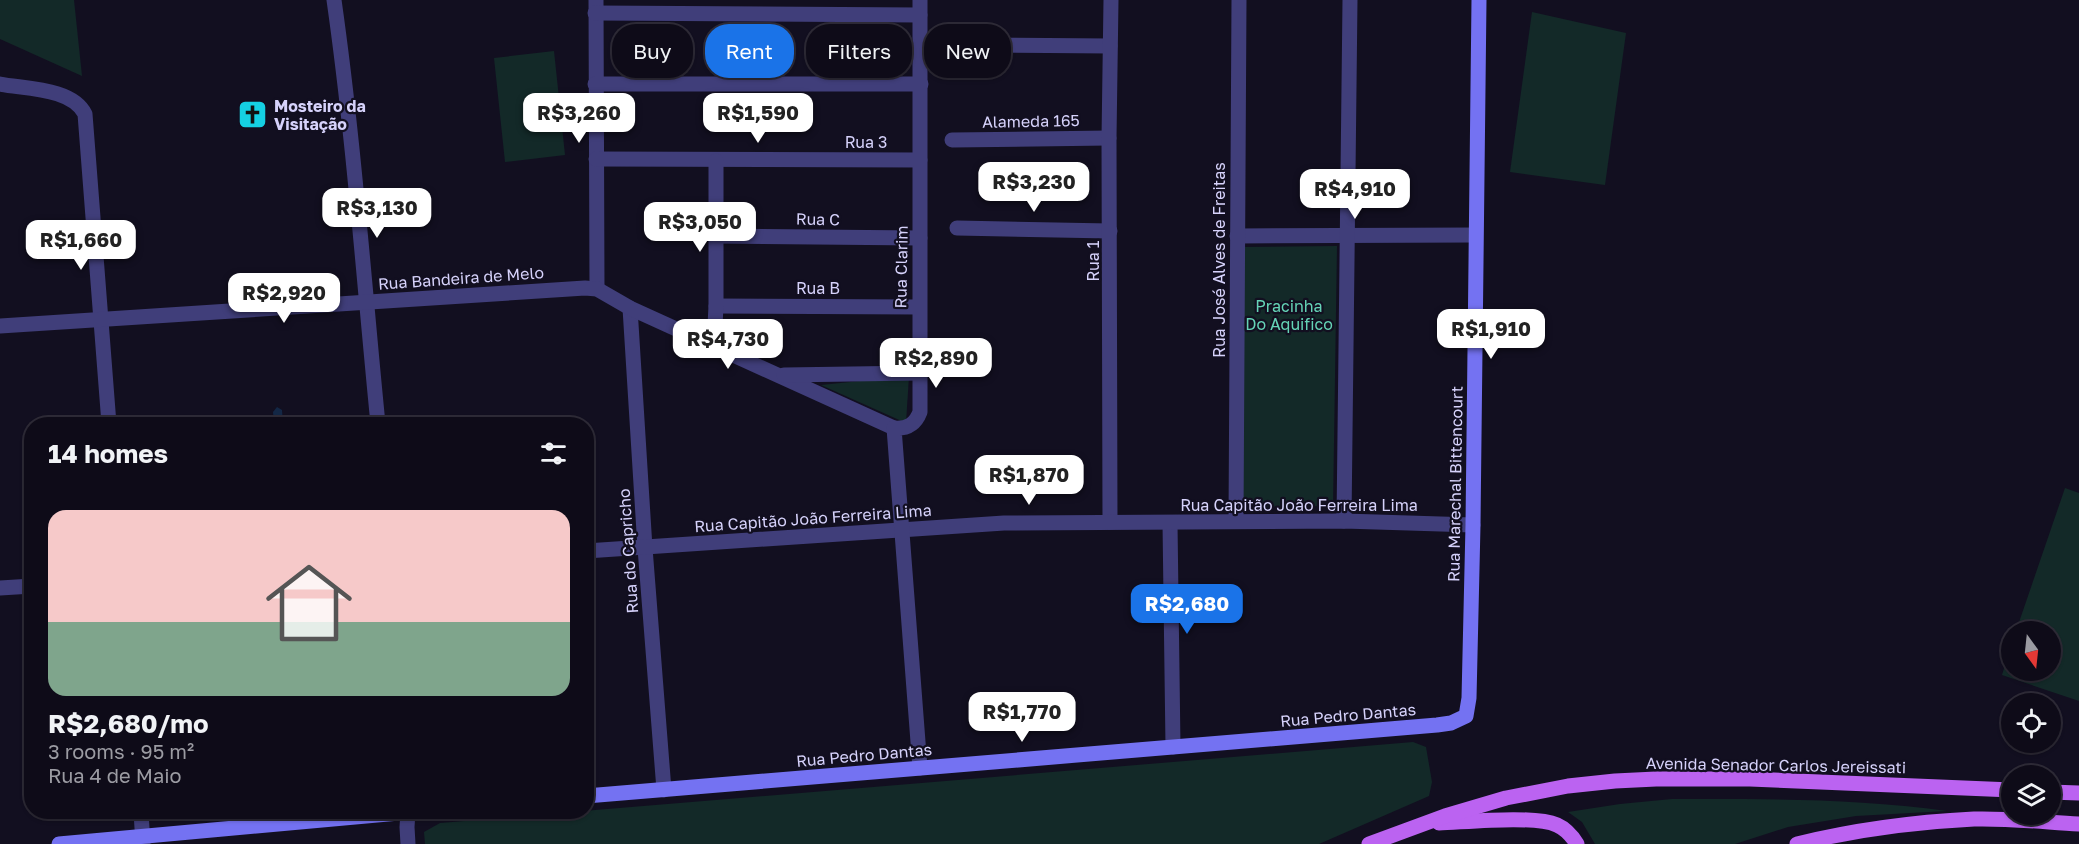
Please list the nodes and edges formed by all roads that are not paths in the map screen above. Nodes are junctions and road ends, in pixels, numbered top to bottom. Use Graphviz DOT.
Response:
graph roads {
  1 [pos="333,0"];
  2 [pos="1111,0"];
  3 [pos="1239,0"];
  4 [pos="1350,0"];
  5 [pos="1479,0"];
  6 [pos="595,6"];
  7 [pos="920,8"];
  8 [pos="1011,45"];
  9 [pos="1110,46"];
  10 [pos="0,84"];
  11 [pos="595,84"];
  12 [pos="921,84"];
  13 [pos="1109,138"];
  14 [pos="952,140"];
  15 [pos="596,159"];
  16 [pos="716,160"];
  17 [pos="920,160"];
  18 [pos="957,228"];
  19 [pos="1110,231"];
  20 [pos="1475,235"];
  21 [pos="717,236"];
  22 [pos="1237,236"];
  23 [pos="1347,237"];
  24 [pos="920,238"];
  25 [pos="597,289"];
  26 [pos="366,303"];
  27 [pos="716,306"];
  28 [pos="919,307"];
  29 [pos="630,308"];
  30 [pos="102,319"];
  31 [pos="0,326"];
  32 [pos="714,345"];
  33 [pos="919,373"];
  34 [pos="779,375"];
  35 [pos="109,417"];
  36 [pos="377,417"];
  37 [pos="894,428"];
  38 [pos="1236,521"];
  39 [pos="1344,521"];
  40 [pos="1110,522"];
  41 [pos="1170,523"];
  42 [pos="1473,525"];
  43 [pos="903,531"];
  44 [pos="645,548"];
  45 [pos="594,551"];
  46 [pos="24,586"];
  47 [pos="0,588"];
  48 [pos="1466,716"];
  49 [pos="1173,747"];
  50 [pos="920,768"];
  51 [pos="664,790"];
  52 [pos="2001,790"];
  53 [pos="2061,792"];
  54 [pos="2079,793"];
  55 [pos="594,795"];
  56 [pos="142,819"];
  57 [pos="342,819"];
  58 [pos="408,819"];
  59 [pos="1424,824"];
  60 [pos="2079,824"];
  61 [pos="143,840"];
  62 [pos="59,844"];
  63 [pos="408,844"];
  64 [pos="1369,844"];
  65 [pos="1577,844"];
  66 [pos="1797,844"];
  1 -- 26 [label="street"];
  2 -- 9 [label="street, Rua 1"];
  3 -- 22 [label="street, Rua José Alves de Freitas"];
  4 -- 23 [label="street"];
  5 -- 20 [label="main road, Rua Marechal Bittencourt"];
  6 -- 7 [label="street"];
  6 -- 11 [label="street"];
  7 -- 12 [label="street, Rua Clarim"];
  8 -- 9 [label="street"];
  9 -- 13 [label="street, Rua 1"];
  10 -- 30 [label="street"];
  11 -- 12 [label="street"];
  11 -- 15 [label="street"];
  12 -- 17 [label="street, Rua Clarim"];
  13 -- 14 [label="street, Alameda 165"];
  13 -- 19 [label="street, Rua 1"];
  15 -- 16 [label="street, Rua 3"];
  15 -- 25 [label="street"];
  16 -- 17 [label="street, Rua 3"];
  16 -- 21 [label="street"];
  17 -- 24 [label="street, Rua Clarim"];
  18 -- 19 [label="street"];
  19 -- 40 [label="street, Rua 1"];
  20 -- 23 [label="street"];
  20 -- 42 [label="main road, Rua Marechal Bittencourt"];
  21 -- 24 [label="street, Rua C"];
  21 -- 27 [label="street"];
  22 -- 23 [label="street"];
  22 -- 38 [label="street, Rua José Alves de Freitas"];
  23 -- 39 [label="street"];
  24 -- 28 [label="street, Rua Clarim"];
  25 -- 26 [label="street, Rua Bandeira de Melo"];
  25 -- 29 [label="street"];
  26 -- 30 [label="street, Rua Bandeira de Melo"];
  26 -- 36 [label="street"];
  27 -- 28 [label="street, Rua B"];
  27 -- 32 [label="street"];
  28 -- 33 [label="street, Rua Clarim"];
  29 -- 32 [label="street"];
  29 -- 44 [label="street, Rua do Capricho"];
  30 -- 31 [label="street, Rua Bandeira de Melo"];
  30 -- 35 [label="street"];
  32 -- 34 [label="street"];
  33 -- 34 [label="street"];
  33 -- 37 [label="street, Rua Clarim"];
  34 -- 37 [label="street"];
  37 -- 43 [label="street"];
  38 -- 39 [label="street, Rua Capitão João Ferreira Lima"];
  38 -- 41 [label="street, Rua Capitão João Ferreira Lima"];
  39 -- 42 [label="street, Rua Capitão João Ferreira Lima"];
  40 -- 41 [label="street, Rua Capitão João Ferreira Lima"];
  40 -- 43 [label="street, Rua Capitão João Ferreira Lima"];
  41 -- 49 [label="street"];
  42 -- 48 [label="main road, Rua Marechal Bittencourt"];
  43 -- 44 [label="street, Rua Capitão João Ferreira Lima"];
  43 -- 50 [label="street"];
  44 -- 45 [label="street, Rua Capitão João Ferreira Lima"];
  44 -- 51 [label="street, Rua do Capricho"];
  46 -- 47 [label="street"];
  48 -- 49 [label="main road, Rua Pedro Dantas"];
  49 -- 50 [label="main road, Rua Pedro Dantas"];
  50 -- 51 [label="main road, Rua Pedro Dantas"];
  51 -- 55 [label="main road, Rua Pedro Dantas"];
  52 -- 59 [label="main road, Avenida Senador Carlos Jereissati"];
  53 -- 54 [label="main road"];
  56 -- 61 [label="street"];
  57 -- 61 [label="main road"];
  58 -- 63 [label="street"];
  59 -- 64 [label="main road, Avenida Senador Carlos Jereissati"];
  59 -- 65 [label="main road"];
  60 -- 66 [label="main road"];
  61 -- 62 [label="main road"];
}
